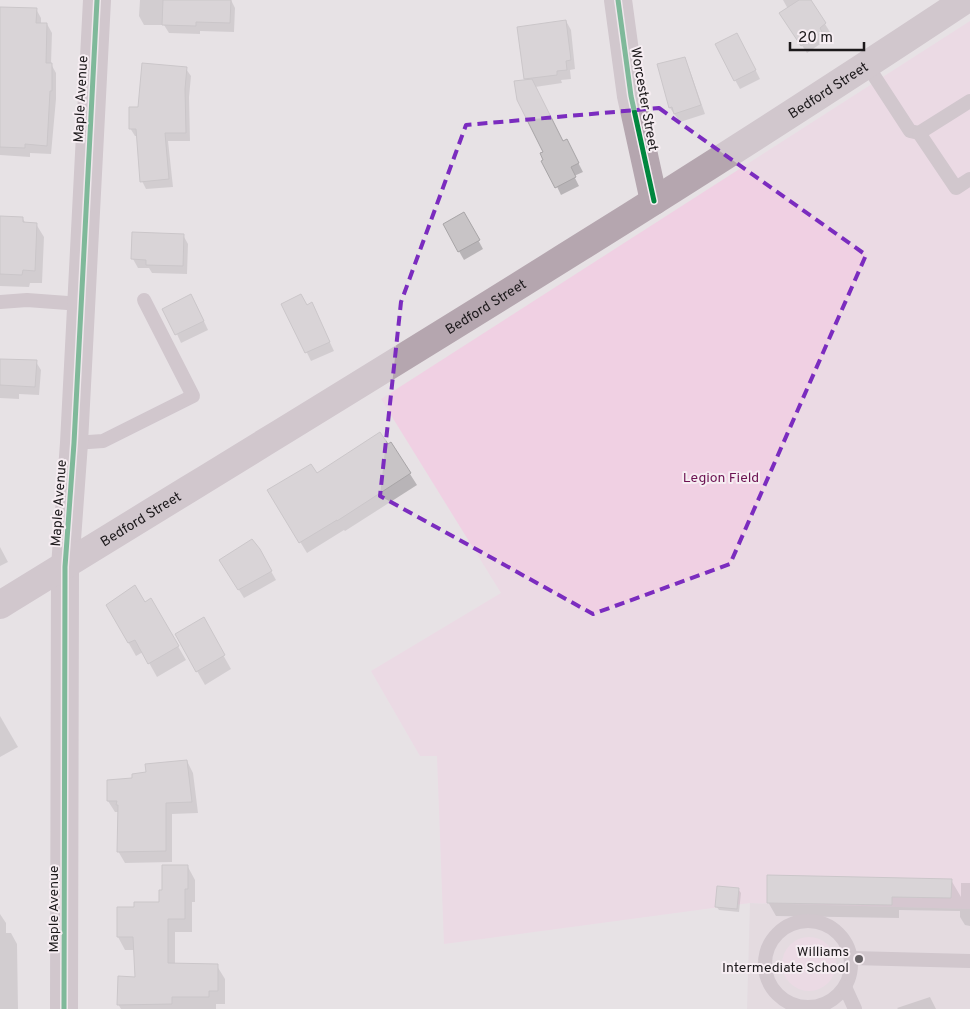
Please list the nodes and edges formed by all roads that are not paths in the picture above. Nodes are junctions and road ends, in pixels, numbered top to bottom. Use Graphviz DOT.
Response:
graph roads {
  1 [pos="97,0"];
  2 [pos="618,0"];
  3 [pos="965,0"];
  4 [pos="867,65"];
  5 [pos="970,101"];
  6 [pos="919,133"];
  7 [pos="970,179"];
  8 [pos="654,201"];
  9 [pos="144,300"];
  10 [pos="0,302"];
  11 [pos="81,304"];
  12 [pos="74,443"];
  13 [pos="65,566"];
  14 [pos="0,605"];
  15 [pos="852,958"];
  16 [pos="970,961"];
  17 [pos="845,987"];
  18 [pos="791,1007"];
  19 [pos="64,1009"];
  20 [pos="855,1009"];
  1 -- 11 [label="street, Maple Avenue"];
  2 -- 8 [label="street, Worcester Street"];
  3 -- 4 [label="street, Bedford Street"];
  4 -- 6 [label="lane"];
  4 -- 8 [label="street, Bedford Street"];
  5 -- 6 [label="lane"];
  6 -- 7 [label="lane"];
  8 -- 13 [label="street, Bedford Street"];
  9 -- 12 [label="lane"];
  10 -- 11 [label="lane"];
  11 -- 12 [label="street, Maple Avenue"];
  12 -- 13 [label="street, Maple Avenue"];
  13 -- 14 [label="street, Bedford Street"];
  13 -- 19 [label="street, Maple Avenue"];
  15 -- 16 [label="lane"];
  15 -- 17 [label="lane"];
  15 -- 18 [label="lane"];
  17 -- 18 [label="lane"];
  17 -- 20 [label="lane"];
}
